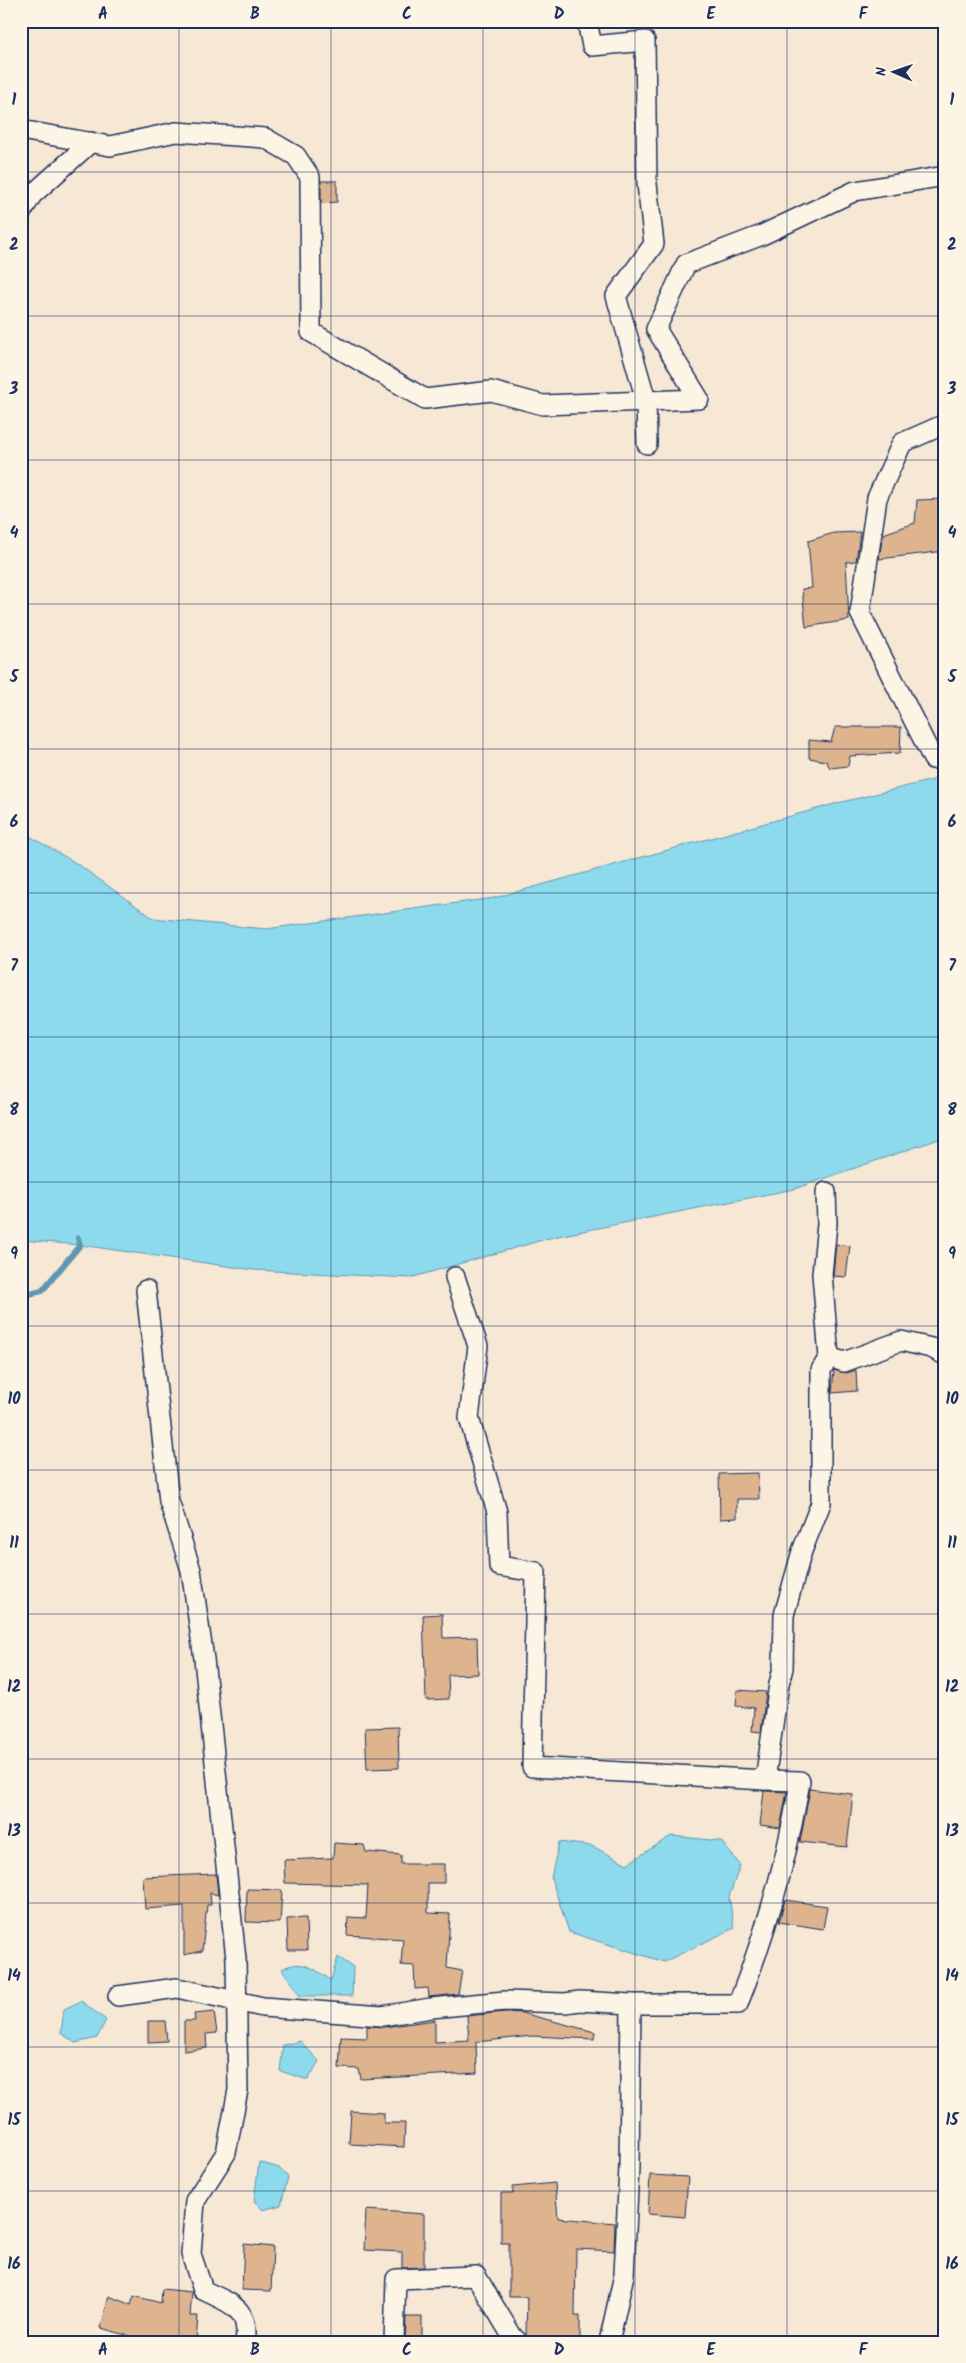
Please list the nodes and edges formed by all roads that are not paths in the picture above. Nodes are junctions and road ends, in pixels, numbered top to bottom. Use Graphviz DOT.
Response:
graph roads {
  1 [pos="587,21"];
  2 [pos="21,130"];
  3 [pos="91,142"];
  4 [pos="945,176"];
  5 [pos="21,213"];
  6 [pos="646,400"];
  7 [pos="945,424"];
  8 [pos="648,444"];
  9 [pos="933,759"];
  10 [pos="826,1192"];
  11 [pos="455,1276"];
  12 [pos="146,1290"];
  13 [pos="945,1354"];
  14 [pos="829,1357"];
  15 [pos="765,1780"];
  16 [pos="118,1996"];
  17 [pos="238,2002"];
  18 [pos="630,2004"];
  19 [pos="245,2342"];
  20 [pos="394,2342"];
  21 [pos="518,2342"];
  22 [pos="609,2342"];
  1 -- 6 [label="street"];
  2 -- 3 [label="street"];
  3 -- 5 [label="street"];
  3 -- 6 [label="street"];
  4 -- 6 [label="street"];
  6 -- 8 [label="street"];
  7 -- 9 [label="street"];
  10 -- 14 [label="street"];
  11 -- 15 [label="street"];
  12 -- 17 [label="street"];
  13 -- 14 [label="street"];
  14 -- 15 [label="street"];
  15 -- 18 [label="street"];
  16 -- 17 [label="street"];
  17 -- 18 [label="street"];
  17 -- 19 [label="street"];
  18 -- 22 [label="street"];
  20 -- 21 [label="street"];
}
